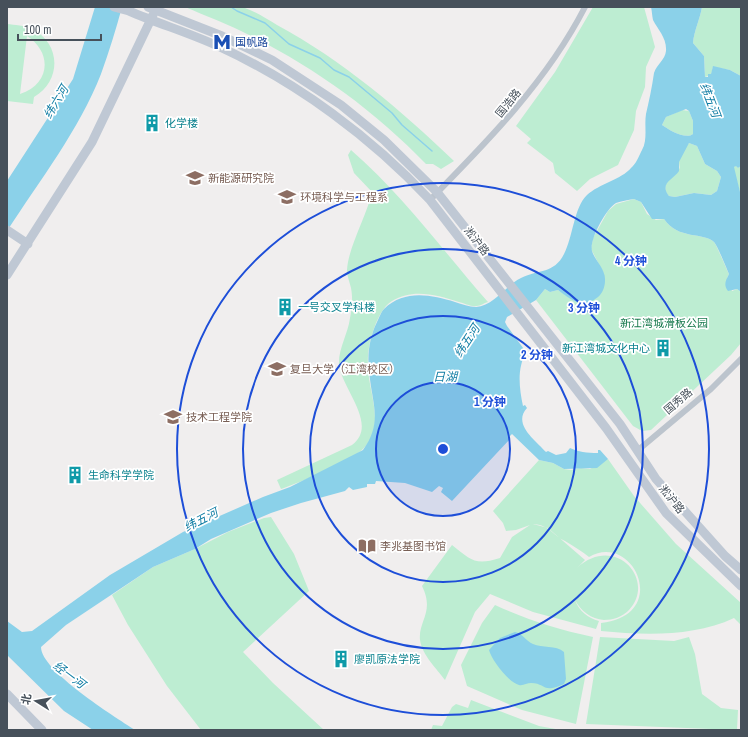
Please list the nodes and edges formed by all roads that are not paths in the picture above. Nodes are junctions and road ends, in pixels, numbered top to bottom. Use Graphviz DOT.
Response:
graph roads {
  1 [pos="114,7"];
  2 [pos="585,7"];
  3 [pos="153,8"];
  4 [pos="151,20"];
  5 [pos="437,192"];
  6 [pos="430,200"];
  7 [pos="9,231"];
  8 [pos="28,244"];
  9 [pos="7,275"];
  10 [pos="741,359"];
  11 [pos="637,451"];
  12 [pos="627,458"];
  13 [pos="741,570"];
  14 [pos="741,586"];
  15 [pos="7,694"];
  16 [pos="7,701"];
  17 [pos="36,730"];
  18 [pos="42,730"];
  1 -- 4 [label="main road, 淞沪路"];
  2 -- 5 [label="street, 国浩路"];
  3 -- 4 [label="main road"];
  3 -- 5 [label="main road, 淞沪路"];
  4 -- 6 [label="main road, 淞沪路"];
  4 -- 8 [label="main road"];
  5 -- 6 [label="street, 国浩路"];
  5 -- 11 [label="main road, 淞沪路"];
  6 -- 12 [label="main road, 淞沪路"];
  7 -- 8 [label="main road"];
  8 -- 9 [label="main road"];
  10 -- 11 [label="street, 国秀路"];
  11 -- 12 [label="main road, 国秀路"];
  11 -- 13 [label="main road, 淞沪路"];
  12 -- 14 [label="main road, 淞沪路"];
  15 -- 18 [label="main road"];
  16 -- 17 [label="main road"];
}
